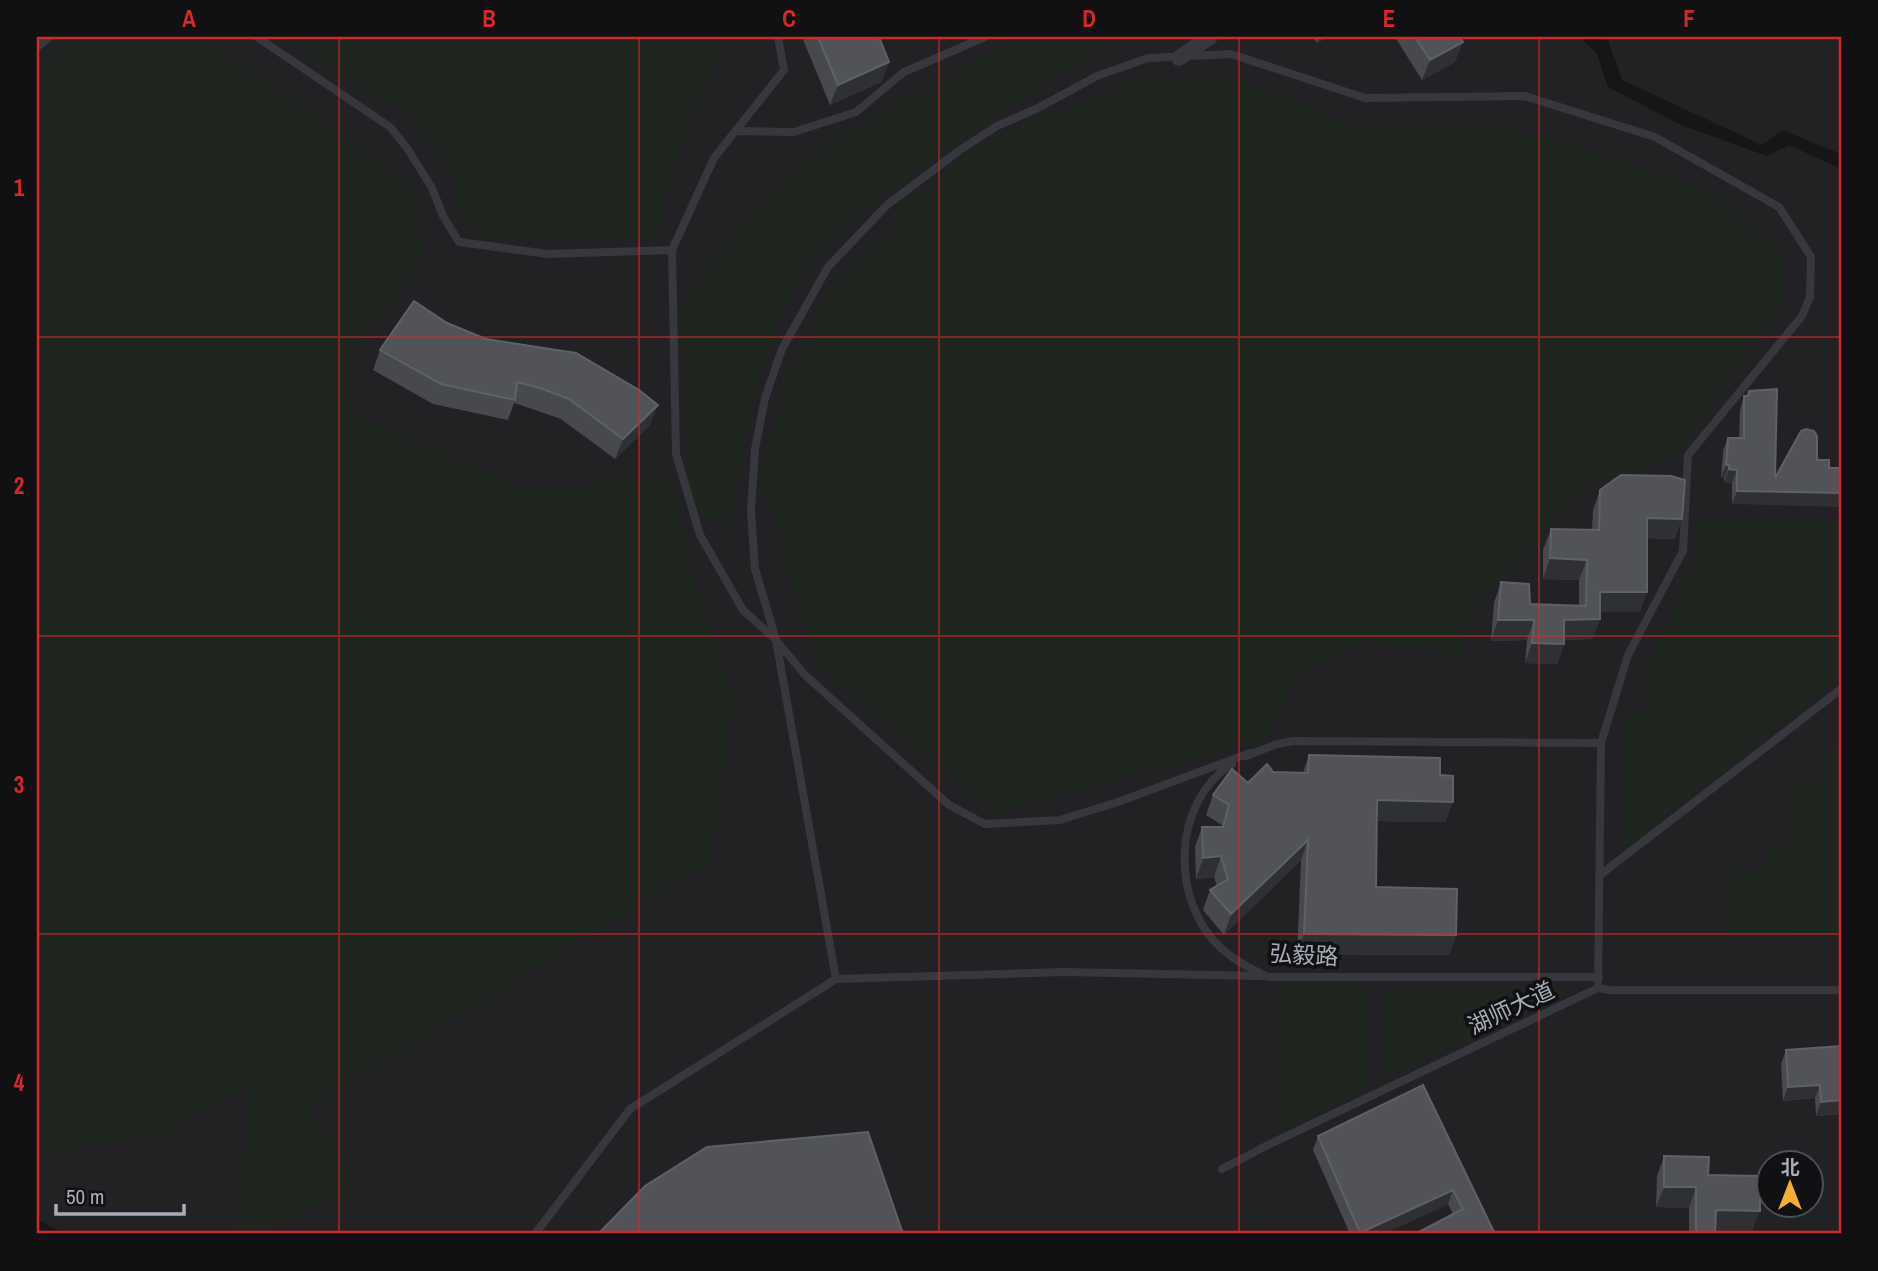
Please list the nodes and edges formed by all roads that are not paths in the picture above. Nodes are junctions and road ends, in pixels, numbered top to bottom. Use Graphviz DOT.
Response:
graph roads {
  1 [pos="50,37"];
  2 [pos="257,37"];
  3 [pos="778,37"];
  4 [pos="985,37"];
  5 [pos="1209,37"];
  6 [pos="37,47"];
  7 [pos="1179,58"];
  8 [pos="736,131"];
  9 [pos="672,250"];
  10 [pos="776,640"];
  11 [pos="1841,689"];
  12 [pos="1601,743"];
  13 [pos="1250,753"];
  14 [pos="1600,876"];
  15 [pos="1268,976"];
  16 [pos="1598,976"];
  17 [pos="836,979"];
  18 [pos="1598,988"];
  19 [pos="1841,990"];
  20 [pos="1222,1169"];
  21 [pos="534,1234"];
  1 -- 6 [label="lane"];
  2 -- 9 [label="lane"];
  3 -- 8 [label="lane"];
  4 -- 8 [label="lane"];
  5 -- 7 [label="street"];
  7 -- 10 [label="lane"];
  7 -- 12 [label="lane"];
  8 -- 9 [label="lane"];
  9 -- 10 [label="lane"];
  10 -- 13 [label="lane"];
  10 -- 17 [label="lane"];
  11 -- 14 [label="lane"];
  12 -- 13 [label="lane, 弘毅路"];
  12 -- 14 [label="lane"];
  13 -- 15 [label="lane, 弘毅路"];
  14 -- 16 [label="lane"];
  15 -- 16 [label="lane, 弘毅路"];
  15 -- 17 [label="lane"];
  16 -- 18 [label="lane"];
  17 -- 21 [label="lane"];
  18 -- 19 [label="lane, 湖师大道"];
  18 -- 20 [label="lane, 湖师大道"];
}
